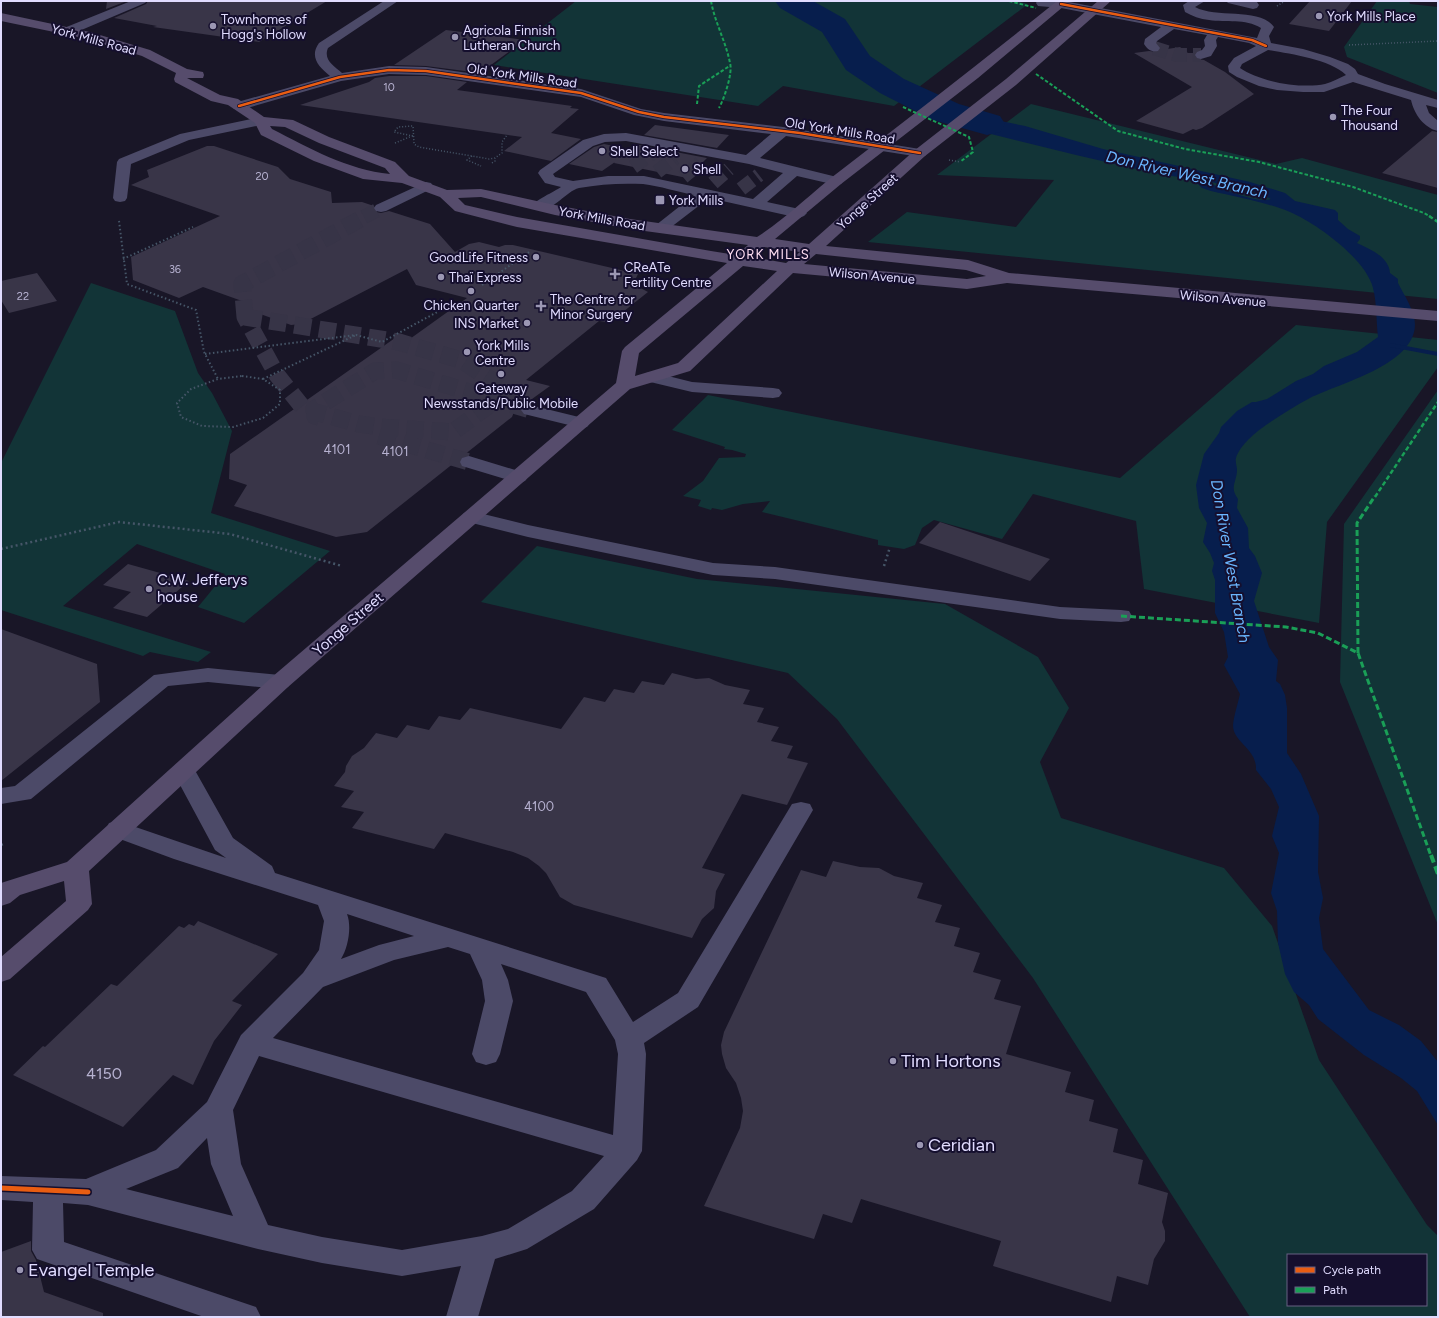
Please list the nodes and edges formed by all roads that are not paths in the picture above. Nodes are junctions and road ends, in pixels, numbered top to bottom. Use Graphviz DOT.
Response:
graph roads {
  1 [pos="141,1"];
  2 [pos="392,1"];
  3 [pos="1105,1"];
  4 [pos="1199,1"];
  5 [pos="1232,1"];
  6 [pos="1062,2"];
  7 [pos="1042,3"];
  8 [pos="1253,5"];
  9 [pos="1094,10"];
  10 [pos="1,18"];
  11 [pos="1172,25"];
  12 [pos="68,31"];
  13 [pos="1215,33"];
  14 [pos="1266,46"];
  15 [pos="1154,48"];
  16 [pos="1201,55"];
  17 [pos="340,77"];
  18 [pos="1353,77"];
  19 [pos="1417,98"];
  20 [pos="236,104"];
  21 [pos="1438,104"];
  22 [pos="262,120"];
  23 [pos="1438,127"];
  24 [pos="783,131"];
  25 [pos="665,144"];
  26 [pos="880,146"];
  27 [pos="687,148"];
  28 [pos="920,153"];
  29 [pos="652,154"];
  30 [pos="713,154"];
  31 [pos="675,158"];
  32 [pos="745,160"];
  33 [pos="700,163"];
  34 [pos="771,166"];
  35 [pos="633,167"];
  36 [pos="730,169"];
  37 [pos="794,171"];
  38 [pos="657,172"];
  39 [pos="759,175"];
  40 [pos="404,179"];
  41 [pos="614,180"];
  42 [pos="644,180"];
  43 [pos="836,181"];
  44 [pos="573,185"];
  45 [pos="426,186"];
  46 [pos="706,189"];
  47 [pos="741,189"];
  48 [pos="445,194"];
  49 [pos="120,198"];
  50 [pos="728,198"];
  51 [pos="756,204"];
  52 [pos="539,206"];
  53 [pos="381,208"];
  54 [pos="799,213"];
  55 [pos="661,228"];
  56 [pos="760,242"];
  57 [pos="812,249"];
  58 [pos="738,260"];
  59 [pos="790,268"];
  60 [pos="1007,278"];
  61 [pos="1438,316"];
  62 [pos="652,377"];
  63 [pos="624,385"];
  64 [pos="773,393"];
  65 [pos="530,410"];
  66 [pos="581,423"];
  67 [pos="469,462"];
  68 [pos="518,477"];
  69 [pos="471,518"];
  70 [pos="1121,616"];
  71 [pos="280,682"];
  72 [pos="184,770"];
  73 [pos="1,796"];
  74 [pos="801,810"];
  75 [pos="118,829"];
  76 [pos="76,868"];
  77 [pos="278,883"];
  78 [pos="1,897"];
  79 [pos="328,899"];
  80 [pos="448,936"];
  81 [pos="481,948"];
  82 [pos="1,972"];
  83 [pos="313,980"];
  84 [pos="629,1039"];
  85 [pos="252,1043"];
  86 [pos="486,1054"];
  87 [pos="218,1110"];
  88 [pos="627,1151"];
  89 [pos="1,1188"];
  90 [pos="48,1191"];
  91 [pos="88,1192"];
  92 [pos="258,1236"];
  93 [pos="482,1249"];
  94 [pos="245,1317"];
  95 [pos="462,1317"];
  1 -- 12 [label="street"];
  2 -- 17 [label="street"];
  3 -- 9 [label="main road, Yonge Street"];
  4 -- 14 [label="street"];
  5 -- 8 [label="street"];
  6 -- 7 [label="street"];
  6 -- 9 [label="street"];
  6 -- 26 [label="main road"];
  9 -- 11 [label="street"];
  9 -- 28 [label="main road, Yonge Street"];
  10 -- 12 [label="main road, York Mills Road"];
  11 -- 13 [label="street"];
  11 -- 15 [label="street"];
  12 -- 20 [label="main road, York Mills Road"];
  13 -- 14 [label="street"];
  13 -- 16 [label="street"];
  14 -- 18 [label="street"];
  14 -- 18 [label="street"];
  17 -- 20 [label="street, Old York Mills Road"];
  17 -- 24 [label="street, Old York Mills Road"];
  18 -- 19 [label="street"];
  19 -- 21 [label="street"];
  19 -- 23 [label="street"];
  20 -- 22 [label="main road, York Mills Road"];
  22 -- 40 [label="main road, York Mills Road"];
  22 -- 40 [label="main road, York Mills Road"];
  22 -- 49 [label="street"];
  24 -- 26 [label="street, Old York Mills Road"];
  24 -- 32 [label="street"];
  25 -- 27 [label="street"];
  25 -- 29 [label="street"];
  25 -- 44 [label="street"];
  26 -- 28 [label="street, Old York Mills Road"];
  26 -- 43 [label="main road"];
  27 -- 30 [label="street"];
  27 -- 31 [label="street"];
  28 -- 57 [label="main road, Yonge Street"];
  30 -- 32 [label="street"];
  30 -- 33 [label="street"];
  32 -- 34 [label="street"];
  32 -- 36 [label="street"];
  34 -- 37 [label="street"];
  34 -- 39 [label="street"];
  35 -- 41 [label="street"];
  37 -- 43 [label="street"];
  37 -- 51 [label="street"];
  38 -- 42 [label="street"];
  40 -- 45 [label="main road, York Mills Road"];
  41 -- 42 [label="street"];
  41 -- 44 [label="street"];
  42 -- 46 [label="street"];
  43 -- 54 [label="main road"];
  44 -- 52 [label="street"];
  45 -- 48 [label="main road, York Mills Road"];
  45 -- 53 [label="street"];
  46 -- 50 [label="street"];
  46 -- 55 [label="street"];
  47 -- 50 [label="street"];
  48 -- 52 [label="main road, York Mills Road"];
  48 -- 58 [label="main road, York Mills Road"];
  50 -- 51 [label="street"];
  51 -- 54 [label="street"];
  52 -- 55 [label="main road, York Mills Road"];
  54 -- 56 [label="main road"];
  55 -- 56 [label="main road, York Mills Road"];
  56 -- 57 [label="main road, Wilson Avenue"];
  56 -- 58 [label="main road"];
  57 -- 59 [label="main road, Yonge Street"];
  57 -- 60 [label="main road, Wilson Avenue"];
  58 -- 59 [label="main road, Wilson Avenue"];
  58 -- 63 [label="main road"];
  59 -- 60 [label="main road, Wilson Avenue"];
  59 -- 62 [label="main road, Yonge Street"];
  60 -- 61 [label="main road, Wilson Avenue"];
  62 -- 63 [label="main road, Yonge Street"];
  62 -- 64 [label="street"];
  63 -- 66 [label="main road, Yonge Street"];
  65 -- 66 [label="street"];
  66 -- 68 [label="main road, Yonge Street"];
  67 -- 68 [label="street"];
  68 -- 69 [label="main road, Yonge Street"];
  69 -- 70 [label="street"];
  69 -- 71 [label="main road, Yonge Street"];
  71 -- 72 [label="main road, Yonge Street"];
  71 -- 73 [label="street"];
  72 -- 75 [label="main road, Yonge Street"];
  72 -- 77 [label="street"];
  74 -- 84 [label="street"];
  75 -- 76 [label="main road, Yonge Street"];
  75 -- 77 [label="street"];
  76 -- 78 [label="main road, Yonge Street"];
  76 -- 82 [label="main road"];
  77 -- 79 [label="street"];
  79 -- 80 [label="street"];
  79 -- 83 [label="street"];
  80 -- 81 [label="street"];
  80 -- 83 [label="street"];
  81 -- 84 [label="street"];
  81 -- 86 [label="street"];
  83 -- 85 [label="street"];
  84 -- 88 [label="street"];
  85 -- 87 [label="street"];
  85 -- 88 [label="street"];
  87 -- 91 [label="street"];
  87 -- 92 [label="street"];
  88 -- 93 [label="street"];
  89 -- 90 [label="street"];
  90 -- 91 [label="street"];
  90 -- 94 [label="street"];
  91 -- 92 [label="street"];
  92 -- 93 [label="street"];
  93 -- 95 [label="street"];
}
